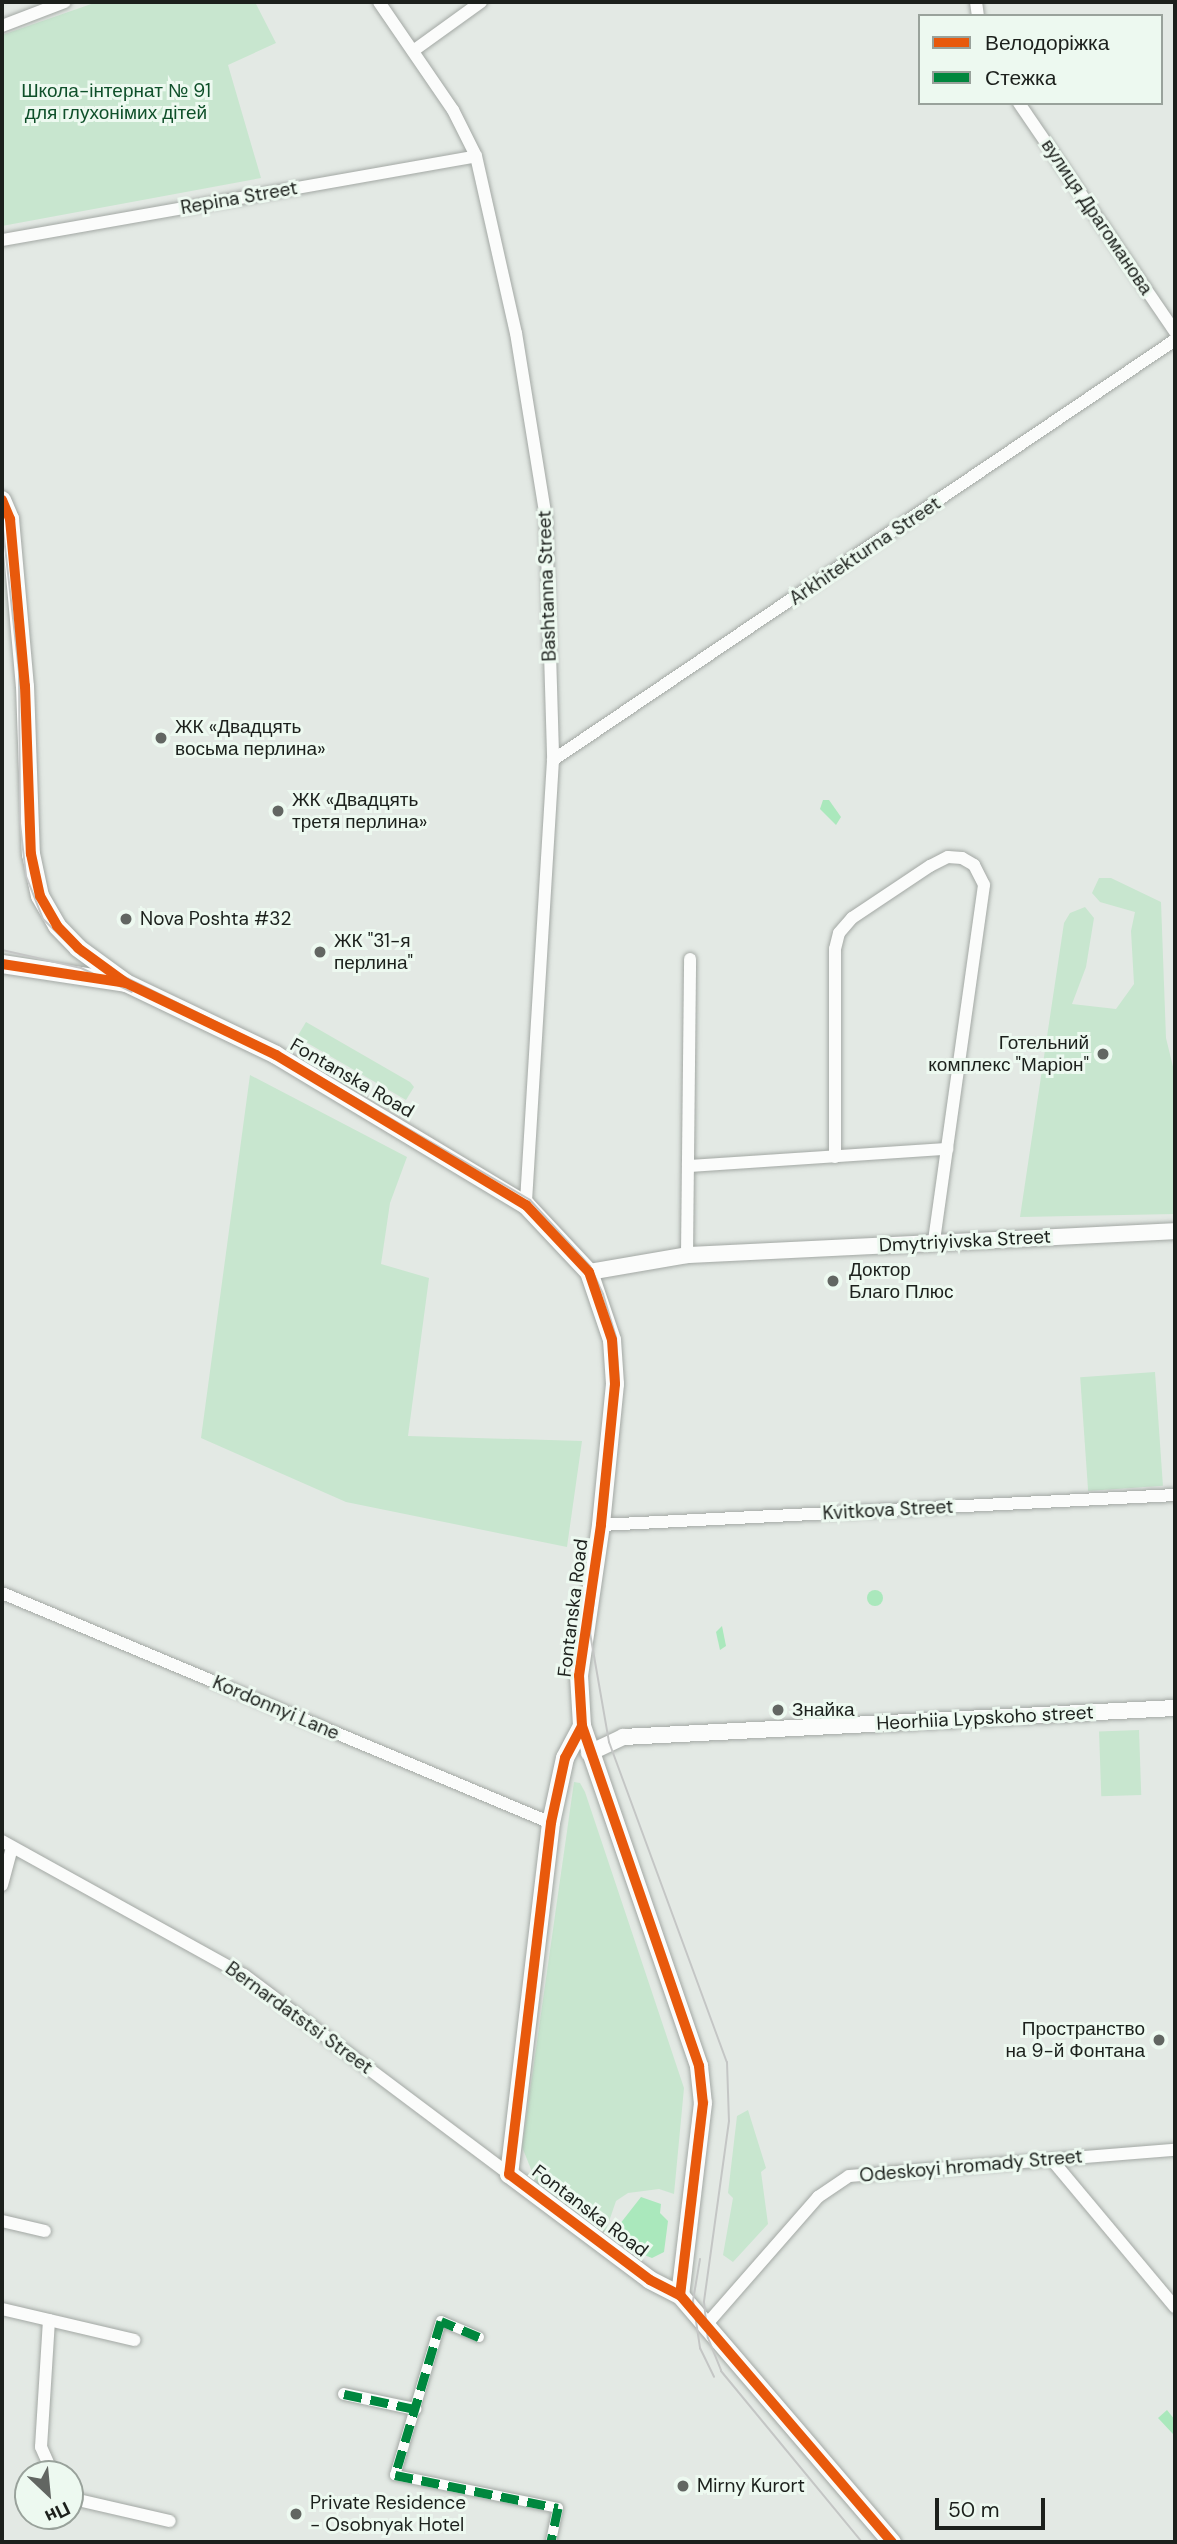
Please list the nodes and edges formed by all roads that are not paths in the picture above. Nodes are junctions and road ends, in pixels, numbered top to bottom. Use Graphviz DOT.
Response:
graph roads {
  1 [pos="65,2"];
  2 [pos="379,2"];
  3 [pos="481,2"];
  4 [pos="2,26"];
  5 [pos="413,51"];
  6 [pos="1020,105"];
  7 [pos="476,156"];
  8 [pos="2,240"];
  9 [pos="1175,332"];
  10 [pos="1175,340"];
  11 [pos="2,500"];
  12 [pos="553,760"];
  13 [pos="65,935"];
  14 [pos="690,959"];
  15 [pos="2,964"];
  16 [pos="39,967"];
  17 [pos="126,983"];
  18 [pos="947,1149"];
  19 [pos="835,1157"];
  20 [pos="688,1166"];
  21 [pos="526,1205"];
  22 [pos="1175,1231"];
  23 [pos="934,1243"];
  24 [pos="687,1255"];
  25 [pos="589,1272"];
  26 [pos="1175,1495"];
  27 [pos="601,1525"];
  28 [pos="2,1593"];
  29 [pos="1175,1709"];
  30 [pos="582,1726"];
  31 [pos="565,1758"];
  32 [pos="592,1762"];
  33 [pos="551,1823"];
  34 [pos="7,1844"];
  35 [pos="2,1885"];
  36 [pos="1175,2150"];
  37 [pos="1052,2160"];
  38 [pos="509,2174"];
  39 [pos="2,2221"];
  40 [pos="45,2231"];
  41 [pos="680,2295"];
  42 [pos="1175,2308"];
  43 [pos="2,2309"];
  44 [pos="49,2320"];
  45 [pos="706,2325"];
  46 [pos="479,2337"];
  47 [pos="134,2340"];
  48 [pos="344,2394"];
  49 [pos="415,2409"];
  50 [pos="47,2460"];
  51 [pos="84,2501"];
  52 [pos="170,2521"];
  53 [pos="551,2542"];
  54 [pos="892,2542"];
  1 -- 4 [label="street"];
  2 -- 5 [label="street, Bashtanna Street"];
  3 -- 5 [label="street"];
  5 -- 7 [label="street, Bashtanna Street"];
  6 -- 9 [label="street, вулиця Драгоманова"];
  7 -- 8 [label="street, Repina Street"];
  7 -- 12 [label="street, Bashtanna Street"];
  10 -- 12 [label="street, Arkhitekturna Street"];
  11 -- 13 [label="main road, Fontanska Road"];
  12 -- 21 [label="street, Bashtanna Street"];
  13 -- 16 [label="main road"];
  13 -- 17 [label="main road, Fontanska Road"];
  14 -- 20 [label="street"];
  15 -- 16 [label="main road"];
  16 -- 17 [label="main road"];
  17 -- 21 [label="main road, Fontanska Road"];
  18 -- 19 [label="street"];
  18 -- 19 [label="street"];
  18 -- 23 [label="street"];
  19 -- 20 [label="street"];
  20 -- 24 [label="street"];
  21 -- 25 [label="main road, Fontanska Road"];
  22 -- 23 [label="street, Dmytriyivska Street"];
  23 -- 24 [label="street, Dmytriyivska Street"];
  24 -- 25 [label="street, Dmytriyivska Street"];
  25 -- 27 [label="main road, Fontanska Road"];
  26 -- 27 [label="street, Kvitkova Street"];
  27 -- 30 [label="main road, Fontanska Road"];
  28 -- 33 [label="street, Kordonnyi Lane"];
  29 -- 32 [label="street, Heorhiia Lypskoho street"];
  30 -- 31 [label="main road, Fontanska Road"];
  30 -- 32 [label="main road, Fontanska Road"];
  31 -- 32 [label="main road"];
  31 -- 33 [label="main road, Fontanska Road"];
  32 -- 41 [label="main road, Fontanska Road"];
  33 -- 38 [label="main road, Fontanska Road"];
  34 -- 35 [label="street"];
  34 -- 38 [label="street, Bernardatstsi Street"];
  36 -- 37 [label="street, Odeskoyi hromady Street"];
  37 -- 42 [label="street"];
  37 -- 45 [label="street, Odeskoyi hromady Street"];
  38 -- 41 [label="main road, Fontanska Road"];
  39 -- 40 [label="street"];
  41 -- 45 [label="main road, Fontanska Road"];
  43 -- 44 [label="street"];
  44 -- 47 [label="street"];
  44 -- 50 [label="street"];
  45 -- 54 [label="main road, Fontanska Road"];
  46 -- 49 [label="street"];
  48 -- 49 [label="street"];
  49 -- 53 [label="street"];
  51 -- 52 [label="street"];
}
